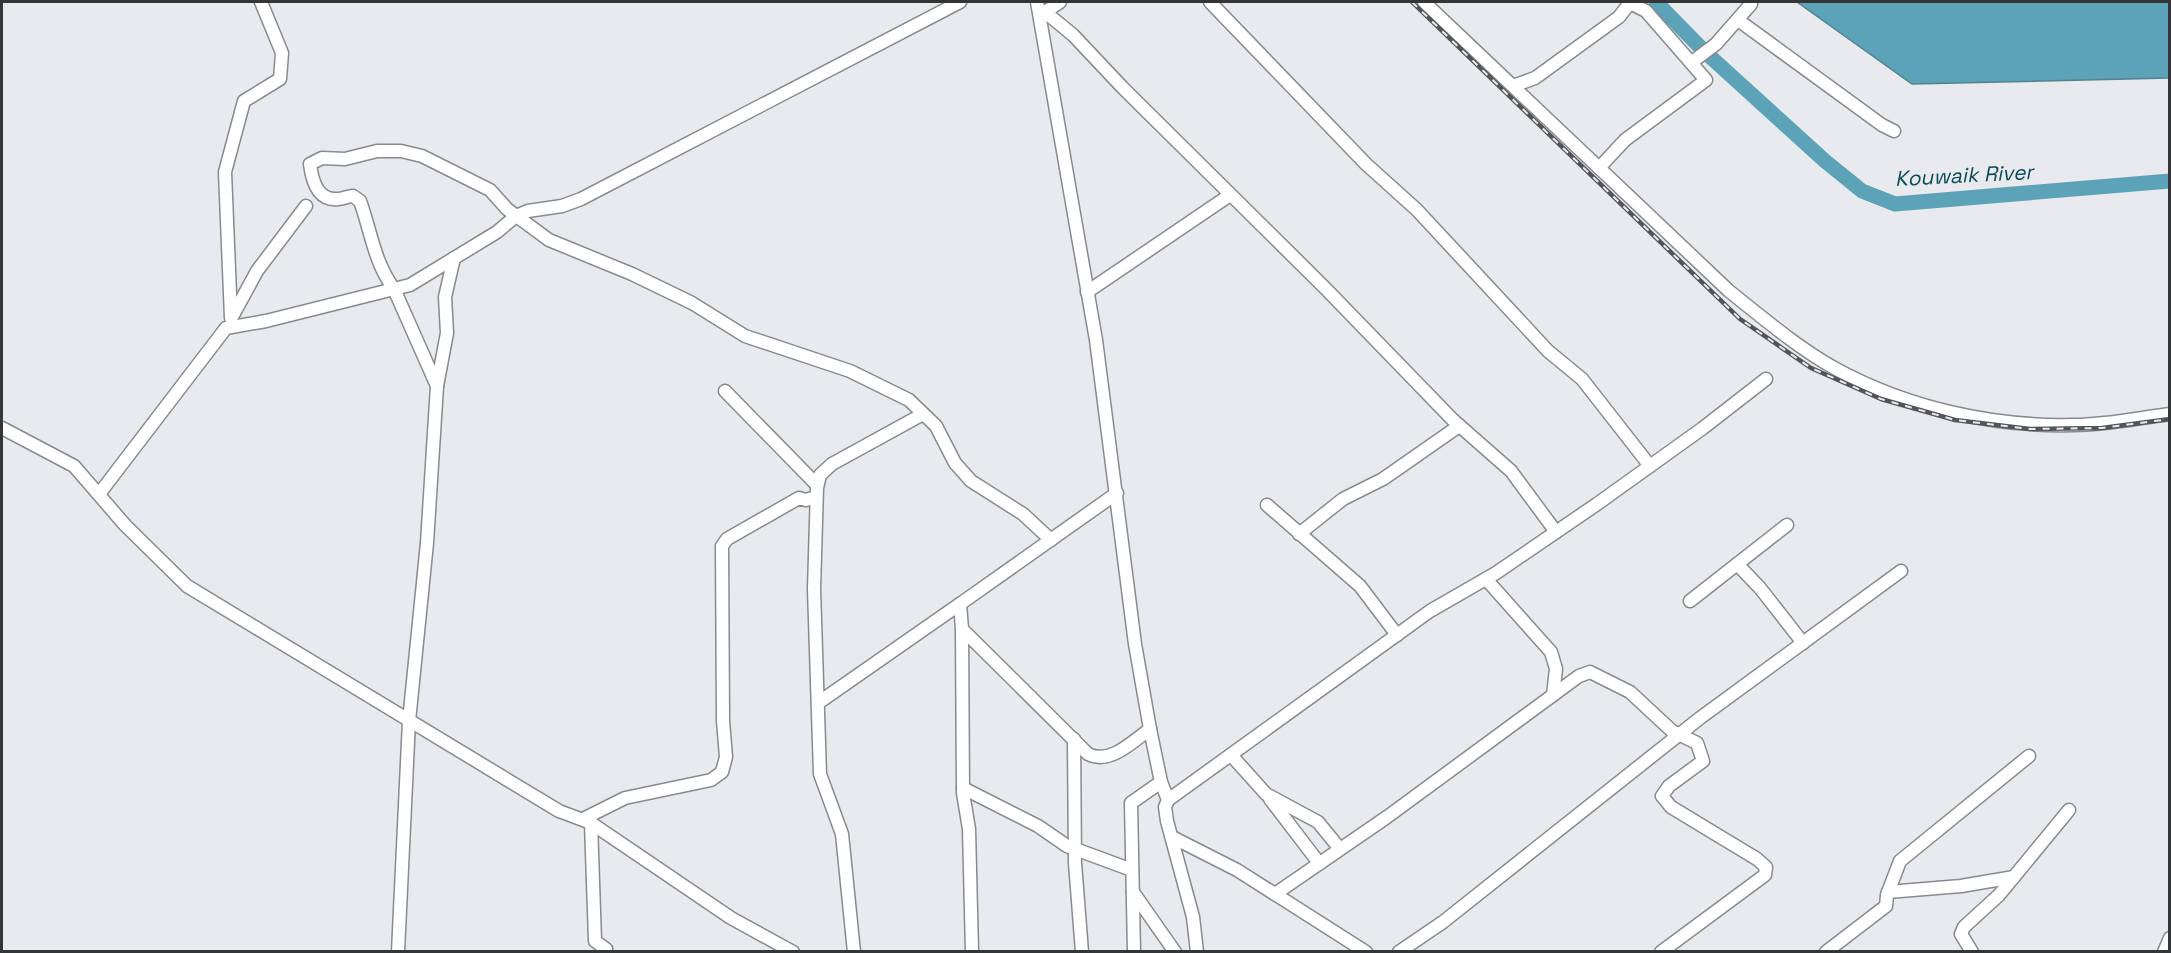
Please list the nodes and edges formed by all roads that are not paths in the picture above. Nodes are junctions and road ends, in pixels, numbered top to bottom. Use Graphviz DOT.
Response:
graph roads {
  1 [pos="261,2"];
  2 [pos="960,2"];
  3 [pos="1060,2"];
  4 [pos="1210,2"];
  5 [pos="1424,2"];
  6 [pos="1629,3"];
  7 [pos="1751,4"];
  8 [pos="1040,8"];
  9 [pos="1738,20"];
  10 [pos="1697,59"];
  11 [pos="1513,86"];
  12 [pos="1894,131"];
  13 [pos="1599,168"];
  14 [pos="1230,195"];
  15 [pos="306,206"];
  16 [pos="516,216"];
  17 [pos="454,258"];
  18 [pos="394,289"];
  19 [pos="1087,292"];
  20 [pos="228,323"];
  21 [pos="1766,379"];
  22 [pos="438,386"];
  23 [pos="725,391"];
  24 [pos="923,414"];
  25 [pos="2169,414"];
  26 [pos="1460,426"];
  27 [pos="2,428"];
  28 [pos="1650,466"];
  29 [pos="817,491"];
  30 [pos="1117,493"];
  31 [pos="99,495"];
  32 [pos="1267,505"];
  33 [pos="1787,525"];
  34 [pos="1556,532"];
  35 [pos="1299,534"];
  36 [pos="1051,540"];
  37 [pos="1737,564"];
  38 [pos="1901,571"];
  39 [pos="1486,579"];
  40 [pos="1690,601"];
  41 [pos="960,604"];
  42 [pos="962,629"];
  43 [pos="1397,635"];
  44 [pos="1803,643"];
  45 [pos="1553,695"];
  46 [pos="818,703"];
  47 [pos="409,721"];
  48 [pos="1150,729"];
  49 [pos="1679,736"];
  50 [pos="1074,740"];
  51 [pos="1231,755"];
  52 [pos="2029,756"];
  53 [pos="1161,782"];
  54 [pos="963,788"];
  55 [pos="1266,794"];
  56 [pos="1168,800"];
  57 [pos="2069,810"];
  58 [pos="587,821"];
  59 [pos="1172,837"];
  60 [pos="1075,849"];
  61 [pos="1340,849"];
  62 [pos="1319,863"];
  63 [pos="1132,870"];
  64 [pos="2014,877"];
  65 [pos="1133,892"];
  66 [pos="1888,892"];
  67 [pos="1275,894"];
  68 [pos="2169,938"];
  69 [pos="398,951"];
  70 [pos="605,951"];
  71 [pos="792,951"];
  72 [pos="855,951"];
  73 [pos="972,951"];
  74 [pos="1082,951"];
  75 [pos="1134,951"];
  76 [pos="1175,951"];
  77 [pos="1197,951"];
  78 [pos="1366,951"];
  79 [pos="1399,951"];
  80 [pos="1661,951"];
  81 [pos="1826,951"];
  82 [pos="1972,951"];
  83 [pos="2164,951"];
  1 -- 20 [label="street"];
  2 -- 16 [label="street"];
  3 -- 8 [label="street"];
  4 -- 28 [label="street"];
  5 -- 11 [label="street"];
  6 -- 10 [label="street"];
  6 -- 11 [label="street"];
  7 -- 9 [label="street"];
  8 -- 14 [label="street"];
  8 -- 19 [label="street"];
  9 -- 10 [label="street"];
  9 -- 12 [label="street"];
  10 -- 13 [label="street"];
  11 -- 13 [label="street"];
  13 -- 25 [label="street"];
  14 -- 19 [label="street"];
  14 -- 26 [label="street"];
  15 -- 20 [label="street"];
  16 -- 17 [label="street"];
  16 -- 18 [label="street"];
  16 -- 24 [label="street"];
  17 -- 18 [label="street"];
  17 -- 22 [label="street"];
  18 -- 20 [label="street"];
  18 -- 22 [label="street"];
  19 -- 30 [label="street"];
  20 -- 31 [label="street"];
  21 -- 28 [label="street"];
  22 -- 47 [label="street"];
  23 -- 29 [label="street"];
  24 -- 29 [label="street"];
  24 -- 36 [label="street"];
  26 -- 34 [label="street"];
  26 -- 35 [label="street"];
  27 -- 31 [label="street"];
  28 -- 34 [label="street"];
  29 -- 46 [label="street"];
  29 -- 58 [label="street"];
  30 -- 36 [label="street"];
  30 -- 48 [label="street"];
  31 -- 47 [label="street"];
  32 -- 35 [label="street"];
  33 -- 37 [label="street"];
  34 -- 39 [label="street"];
  35 -- 43 [label="street"];
  36 -- 41 [label="street"];
  37 -- 40 [label="street"];
  37 -- 44 [label="street"];
  38 -- 44 [label="street"];
  39 -- 43 [label="street"];
  39 -- 45 [label="street"];
  41 -- 42 [label="street"];
  41 -- 46 [label="street"];
  42 -- 50 [label="street"];
  42 -- 54 [label="street"];
  43 -- 51 [label="street"];
  44 -- 49 [label="street"];
  45 -- 49 [label="street"];
  45 -- 61 [label="street"];
  46 -- 72 [label="street"];
  47 -- 58 [label="street"];
  47 -- 69 [label="street"];
  48 -- 50 [label="street"];
  48 -- 53 [label="street"];
  49 -- 79 [label="street"];
  49 -- 80 [label="street"];
  50 -- 60 [label="street"];
  51 -- 55 [label="street"];
  51 -- 56 [label="street"];
  52 -- 66 [label="street"];
  53 -- 56 [label="street"];
  53 -- 63 [label="street"];
  54 -- 60 [label="street"];
  54 -- 73 [label="street"];
  55 -- 61 [label="street"];
  55 -- 62 [label="street"];
  56 -- 59 [label="street"];
  57 -- 64 [label="street"];
  58 -- 70 [label="street"];
  58 -- 71 [label="street"];
  59 -- 67 [label="street"];
  59 -- 77 [label="street"];
  60 -- 63 [label="street"];
  60 -- 74 [label="street"];
  61 -- 62 [label="street"];
  62 -- 67 [label="street"];
  63 -- 65 [label="street"];
  64 -- 66 [label="street"];
  64 -- 82 [label="street"];
  65 -- 75 [label="street"];
  65 -- 76 [label="street"];
  66 -- 81 [label="street"];
  67 -- 78 [label="street"];
  68 -- 83 [label="street"];
}
